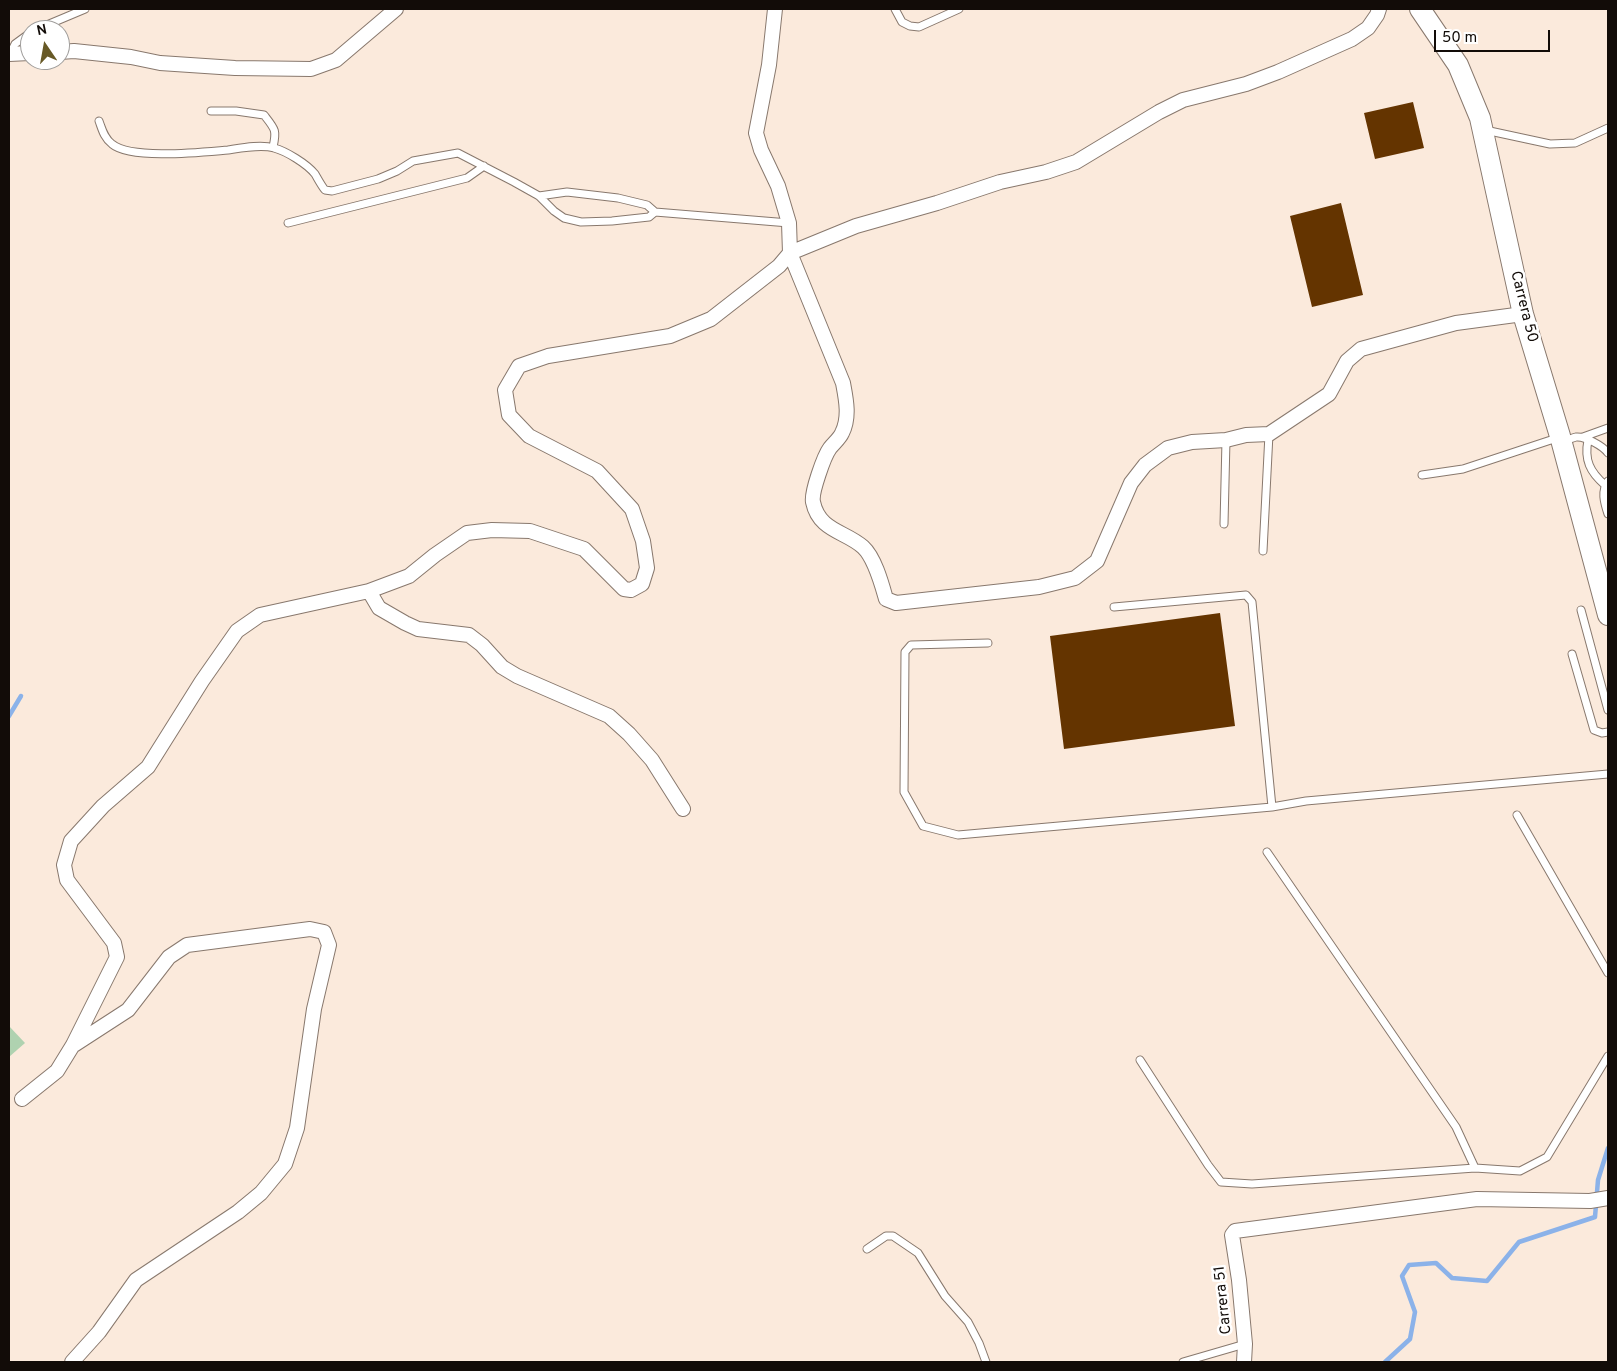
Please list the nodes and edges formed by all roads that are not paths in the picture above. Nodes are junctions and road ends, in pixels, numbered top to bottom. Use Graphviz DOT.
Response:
graph roads {
  1 [pos="85,9"];
  2 [pos="396,9"];
  3 [pos="775,9"];
  4 [pos="895,9"];
  5 [pos="959,9"];
  6 [pos="1379,9"];
  7 [pos="1420,9"];
  8 [pos="59,20"];
  9 [pos="20,40"];
  10 [pos="70,51"];
  11 [pos="9,54"];
  12 [pos="211,111"];
  13 [pos="99,121"];
  14 [pos="1608,128"];
  15 [pos="1482,129"];
  16 [pos="273,147"];
  17 [pos="484,166"];
  18 [pos="539,196"];
  19 [pos="655,212"];
  20 [pos="288,223"];
  21 [pos="789,223"];
  22 [pos="790,253"];
  23 [pos="1523,314"];
  24 [pos="1608,428"];
  25 [pos="1268,434"];
  26 [pos="1561,439"];
  27 [pos="1586,439"];
  28 [pos="1226,440"];
  29 [pos="1608,453"];
  30 [pos="1422,475"];
  31 [pos="1607,483"];
  32 [pos="1608,514"];
  33 [pos="1224,524"];
  34 [pos="1263,551"];
  35 [pos="369,591"];
  36 [pos="1114,607"];
  37 [pos="1580,610"];
  38 [pos="1608,615"];
  39 [pos="988,643"];
  40 [pos="1572,654"];
  41 [pos="1608,710"];
  42 [pos="1608,732"];
  43 [pos="1608,774"];
  44 [pos="1272,807"];
  45 [pos="683,810"];
  46 [pos="1517,815"];
  47 [pos="1267,852"];
  48 [pos="1608,973"];
  49 [pos="73,1046"];
  50 [pos="1608,1056"];
  51 [pos="1140,1060"];
  52 [pos="22,1099"];
  53 [pos="1474,1168"];
  54 [pos="1599,1199"];
  55 [pos="867,1249"];
  56 [pos="1245,1344"];
  57 [pos="72,1362"];
  58 [pos="986,1362"];
  59 [pos="1183,1362"];
  60 [pos="1244,1362"];
  1 -- 8 [label="lane"];
  2 -- 10 [label="street"];
  3 -- 21 [label="street"];
  4 -- 5 [label="lane"];
  6 -- 22 [label="street"];
  7 -- 15 [label="main road, Carrera 50"];
  9 -- 11 [label="lane"];
  12 -- 16 [label="lane"];
  13 -- 16 [label="lane"];
  14 -- 15 [label="lane"];
  15 -- 23 [label="main road, Carrera 50"];
  16 -- 17 [label="lane"];
  17 -- 18 [label="lane"];
  17 -- 20 [label="lane"];
  18 -- 19 [label="lane"];
  18 -- 19 [label="lane"];
  19 -- 21 [label="lane"];
  21 -- 22 [label="street"];
  22 -- 28 [label="street"];
  22 -- 35 [label="street"];
  23 -- 25 [label="street"];
  23 -- 26 [label="main road, Carrera 50"];
  24 -- 27 [label="lane"];
  25 -- 28 [label="street"];
  25 -- 34 [label="lane"];
  26 -- 27 [label="lane"];
  26 -- 30 [label="lane"];
  26 -- 38 [label="main road, Carrera 50"];
  27 -- 29 [label="lane"];
  27 -- 31 [label="lane"];
  28 -- 33 [label="lane"];
  31 -- 32 [label="lane"];
  35 -- 45 [label="street"];
  35 -- 49 [label="street"];
  36 -- 44 [label="lane"];
  37 -- 41 [label="lane"];
  39 -- 44 [label="lane"];
  40 -- 42 [label="lane"];
  43 -- 44 [label="lane"];
  46 -- 48 [label="lane"];
  47 -- 53 [label="lane"];
  49 -- 52 [label="street"];
  49 -- 57 [label="street"];
  50 -- 53 [label="lane"];
  51 -- 53 [label="lane"];
  54 -- 56 [label="street, Carrera 51"];
  55 -- 58 [label="lane"];
  56 -- 59 [label="lane"];
  56 -- 60 [label="street, Carrera 51"];
}
